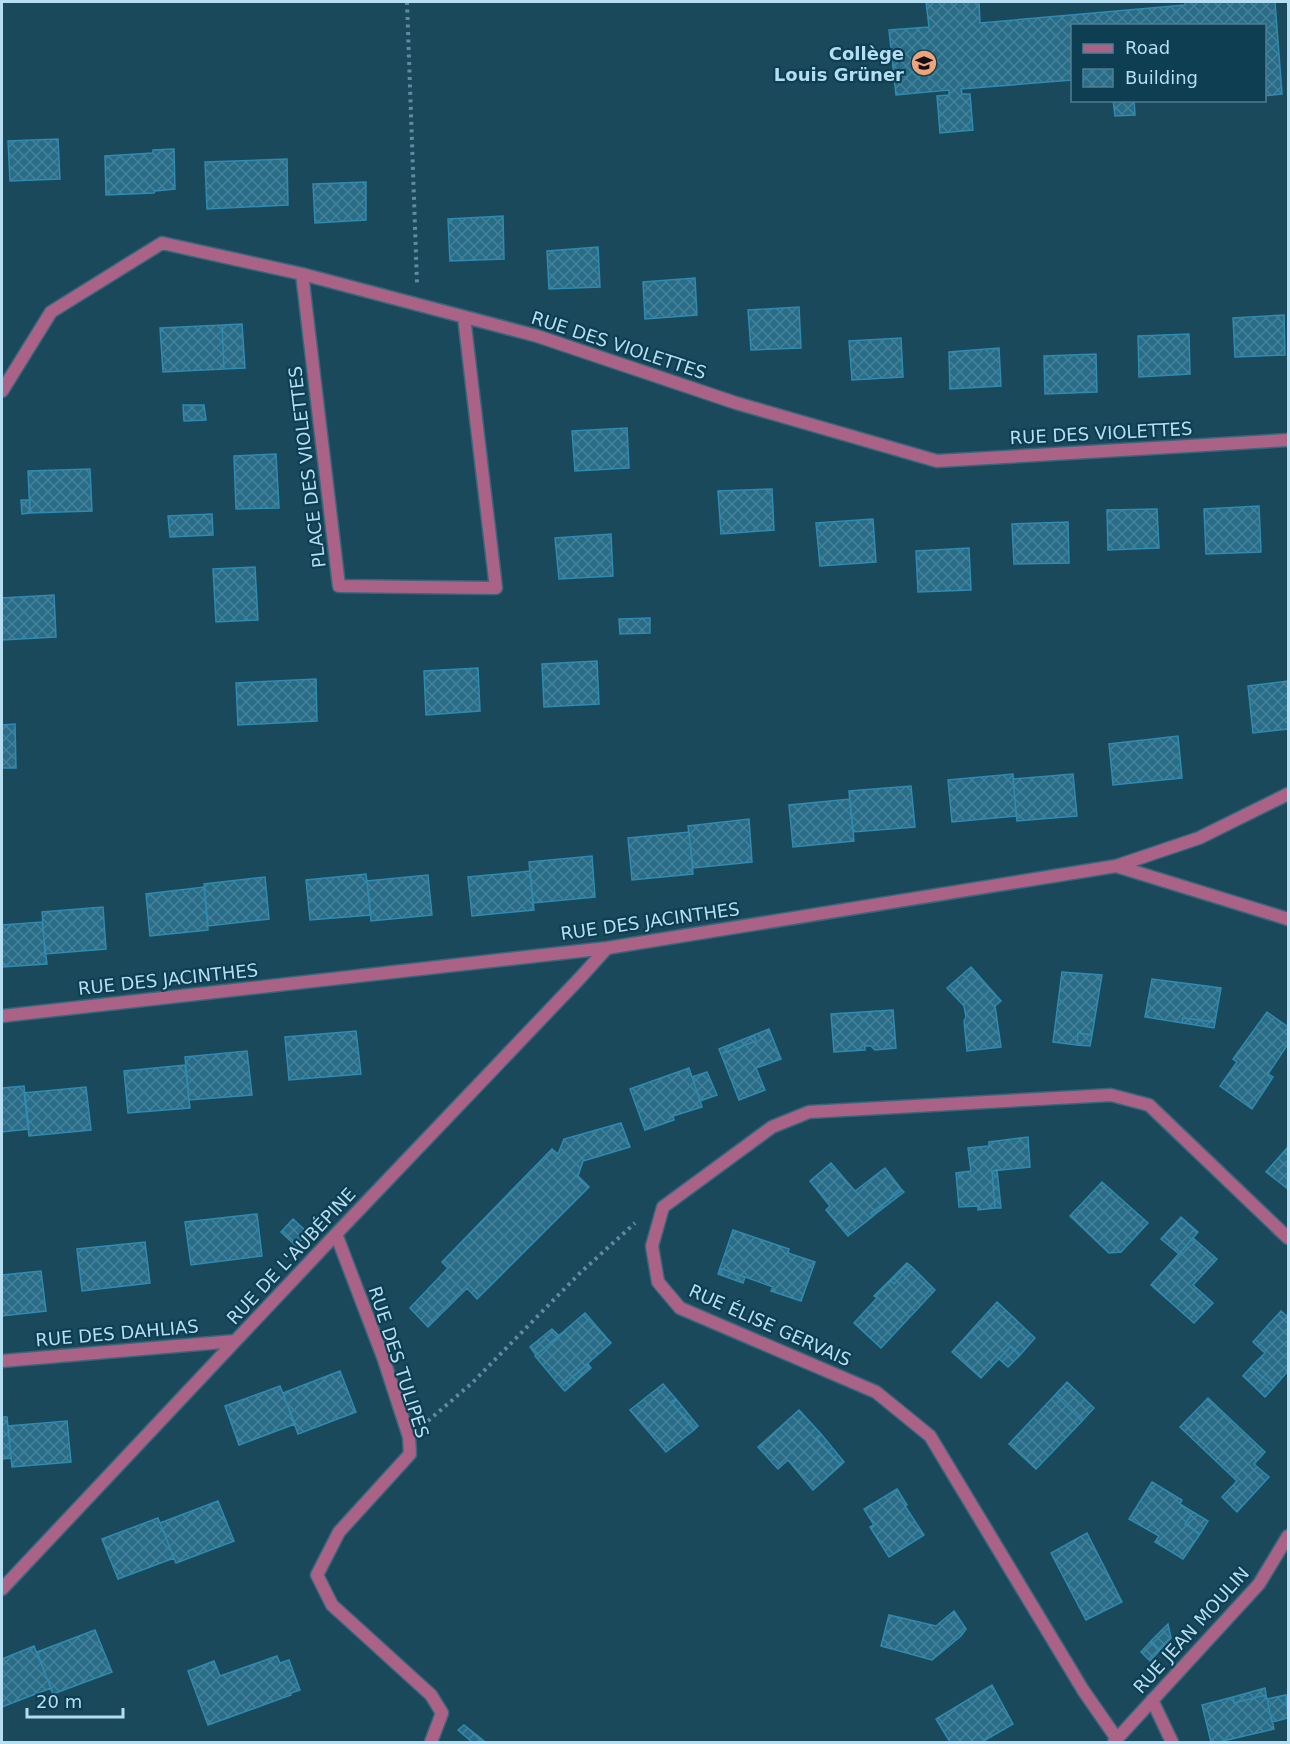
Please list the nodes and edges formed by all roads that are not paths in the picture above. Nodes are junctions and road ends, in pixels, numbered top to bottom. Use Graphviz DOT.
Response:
graph roads {
  1 [pos="302,274"];
  2 [pos="464,317"];
  3 [pos="2,391"];
  4 [pos="1288,440"];
  5 [pos="1288,794"];
  6 [pos="1116,866"];
  7 [pos="1288,919"];
  8 [pos="606,948"];
  9 [pos="2,1016"];
  10 [pos="336,1233"];
  11 [pos="1288,1238"];
  12 [pos="235,1341"];
  13 [pos="2,1361"];
  14 [pos="1288,1536"];
  15 [pos="2,1589"];
  16 [pos="1152,1700"];
  17 [pos="1115,1741"];
  18 [pos="431,1743"];
  19 [pos="1172,1743"];
  1 -- 2 [label="street, RUE DES VIOLETTES"];
  1 -- 2 [label="street, PLACE DES VIOLETTES"];
  1 -- 3 [label="street, RUE DES VIOLETTES"];
  2 -- 4 [label="street, RUE DES VIOLETTES"];
  5 -- 6 [label="street, RUE DES JACINTHES"];
  6 -- 7 [label="street"];
  6 -- 8 [label="street, RUE DES JACINTHES"];
  8 -- 9 [label="street, RUE DES JACINTHES"];
  8 -- 10 [label="street, RUE DE L'AUBÉPINE"];
  10 -- 12 [label="street, RUE DE L'AUBÉPINE"];
  10 -- 18 [label="street, RUE DES TULIPES"];
  11 -- 17 [label="street, RUE ÉLISE GERVAIS"];
  12 -- 13 [label="street, RUE DES DAHLIAS"];
  12 -- 15 [label="street, RUE DE L'AUBÉPINE"];
  14 -- 16 [label="street, RUE JEAN MOULIN"];
  16 -- 17 [label="street, RUE JEAN MOULIN"];
  16 -- 19 [label="street"];
}
